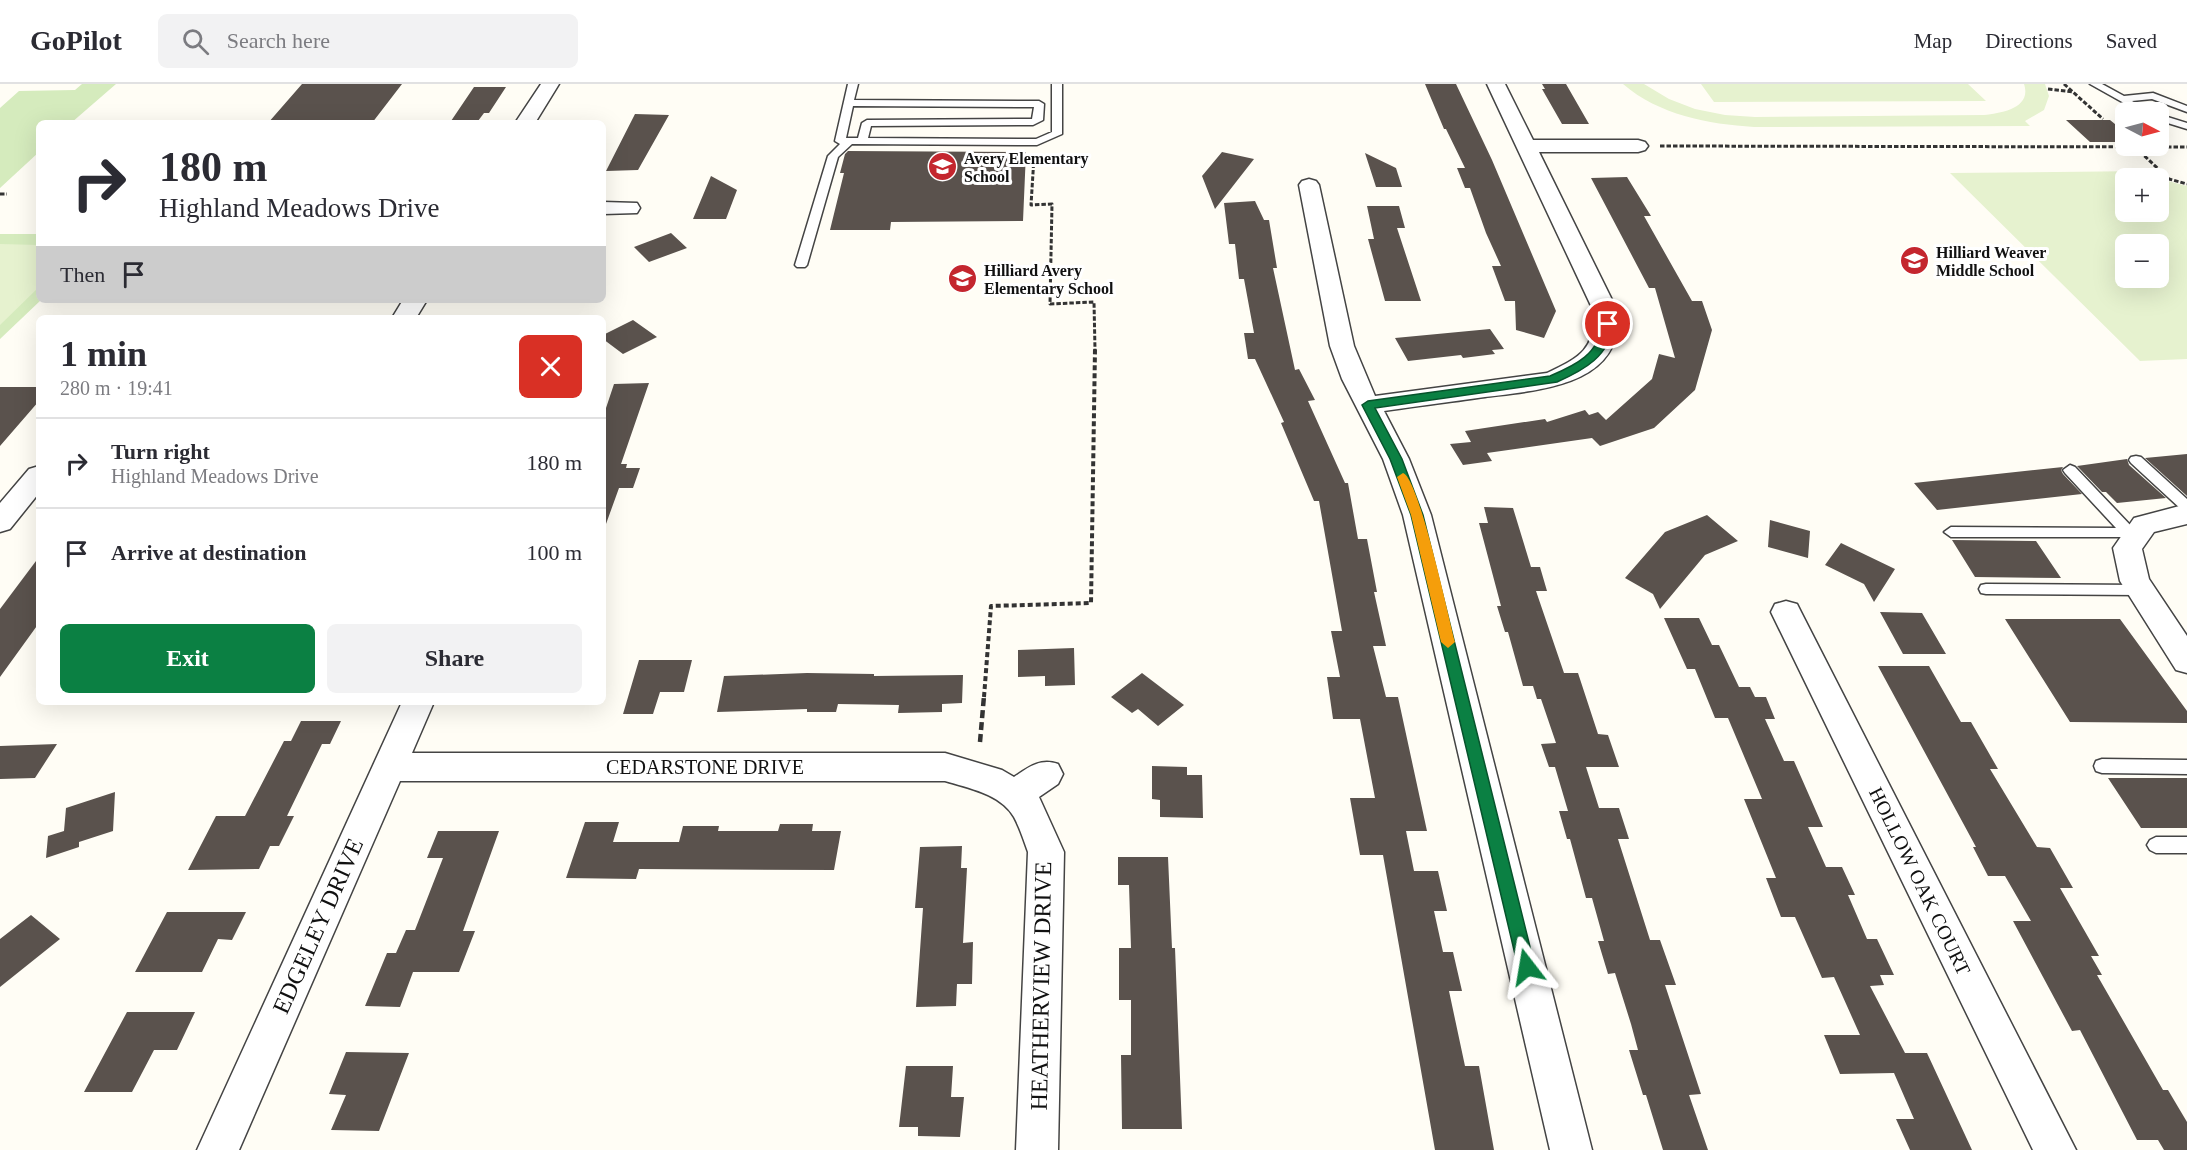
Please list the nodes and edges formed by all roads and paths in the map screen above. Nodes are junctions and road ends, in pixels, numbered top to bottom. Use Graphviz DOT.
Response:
graph roads {
  1 [pos="549,84"];
  2 [pos="853,84"];
  3 [pos="1057,84"];
  4 [pos="1496,84"];
  5 [pos="2064,84"];
  6 [pos="2095,84"];
  7 [pos="2048,89"];
  8 [pos="2073,92"];
  9 [pos="2120,99"];
  10 [pos="2126,102"];
  11 [pos="849,103"];
  12 [pos="2187,109"];
  13 [pos="2103,119"];
  14 [pos="527,120"];
  15 [pos="2169,120"];
  16 [pos="2187,126"];
  17 [pos="849,141"];
  18 [pos="862,141"];
  19 [pos="1638,146"];
  20 [pos="2115,146"];
  21 [pos="1527,147"];
  22 [pos="2169,147"];
  23 [pos="2187,147"];
  24 [pos="1035,148"];
  25 [pos="2145,156"];
  26 [pos="2157,168"];
  27 [pos="2169,179"];
  28 [pos="2187,184"];
  29 [pos="1309,185"];
  30 [pos="0,194"];
  31 [pos="7,194"];
  32 [pos="606,208"];
  33 [pos="629,208"];
  34 [pos="801,265"];
  35 [pos="1368,405"];
  36 [pos="2136,460"];
  37 [pos="2070,470"];
  38 [pos="36,479"];
  39 [pos="2187,507"];
  40 [pos="2187,514"];
  41 [pos="0,522"];
  42 [pos="1952,532"];
  43 [pos="2134,533"];
  44 [pos="1986,589"];
  45 [pos="2141,590"];
  46 [pos="1786,612"];
  47 [pos="2187,661"];
  48 [pos="417,705"];
  49 [pos="980,741"];
  50 [pos="389,766"];
  51 [pos="2102,766"];
  52 [pos="2187,767"];
  53 [pos="1046,774"];
  54 [pos="1015,795"];
  55 [pos="2187,844"];
  56 [pos="2156,845"];
  57 [pos="218,1150"];
  58 [pos="1037,1150"];
  59 [pos="1571,1150"];
  60 [pos="2055,1150"];
  1 -- 14 [label="street"];
  2 -- 11 [label="lane"];
  3 -- 18 [label="lane"];
  4 -- 21 [label="street"];
  5 -- 8 [label="path"];
  6 -- 9 [label="lane"];
  7 -- 8 [label="path"];
  8 -- 13 [label="path"];
  9 -- 10 [label="lane"];
  9 -- 12 [label="lane"];
  11 -- 17 [label="lane"];
  11 -- 18 [label="lane"];
  15 -- 16 [label="lane"];
  17 -- 18 [label="lane"];
  17 -- 34 [label="lane"];
  19 -- 20 [label="path"];
  19 -- 21 [label="street"];
  21 -- 35 [label="street"];
  22 -- 23 [label="path"];
  24 -- 49 [label="path"];
  25 -- 26 [label="path"];
  27 -- 28 [label="path"];
  29 -- 35 [label="street"];
  30 -- 31 [label="path"];
  32 -- 33 [label="street"];
  35 -- 59 [label="street"];
  36 -- 39 [label="lane"];
  37 -- 43 [label="lane"];
  38 -- 41 [label="street"];
  40 -- 43 [label="street"];
  42 -- 43 [label="lane"];
  43 -- 45 [label="street"];
  44 -- 45 [label="lane"];
  45 -- 47 [label="street"];
  46 -- 60 [label="street, HOLLOW OAK COURT"];
  48 -- 50 [label="street, EDGELEY DRIVE"];
  50 -- 54 [label="street, CEDARSTONE DRIVE"];
  50 -- 57 [label="street, EDGELEY DRIVE"];
  51 -- 52 [label="lane"];
  53 -- 54 [label="street"];
  54 -- 58 [label="street, HEATHERVIEW DRIVE"];
  55 -- 56 [label="lane"];
}
